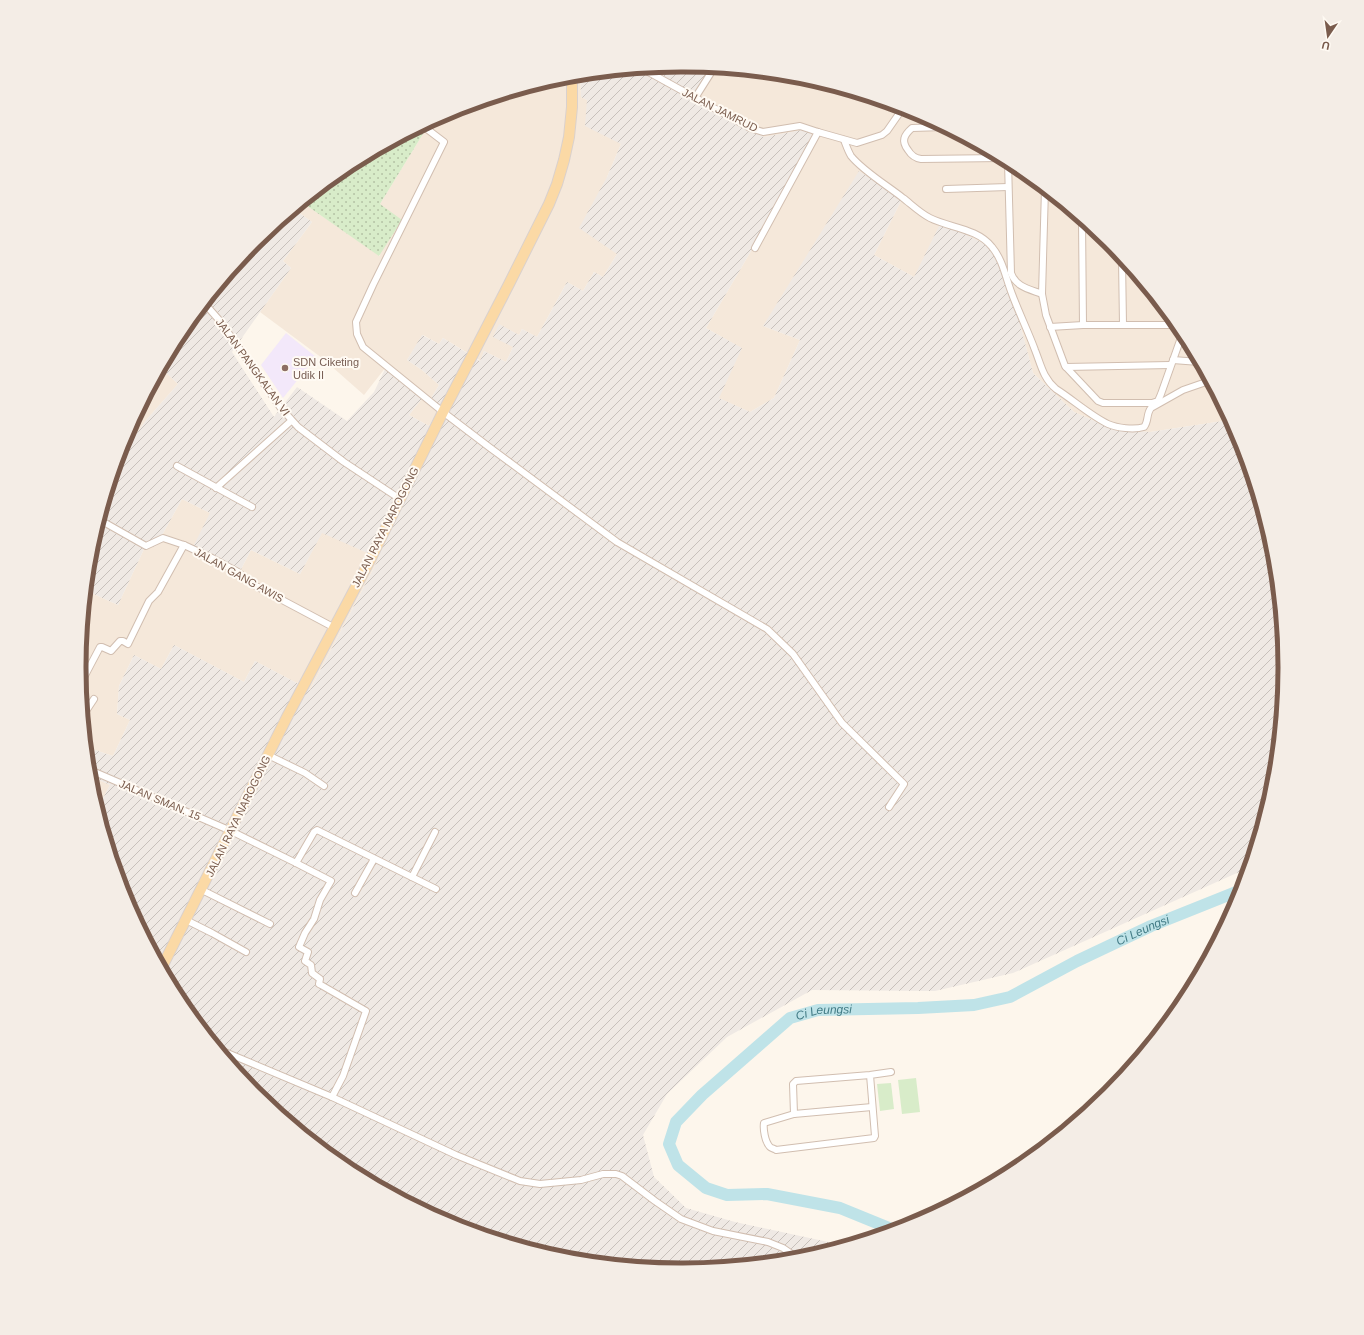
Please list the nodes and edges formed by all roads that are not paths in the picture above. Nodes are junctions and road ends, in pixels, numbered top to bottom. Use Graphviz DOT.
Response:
graph roads {
  1 [pos="650,73"];
  2 [pos="711,73"];
  3 [pos="572,82"];
  4 [pos="695,98"];
  5 [pos="900,113"];
  6 [pos="933,127"];
  7 [pos="427,129"];
  8 [pos="818,132"];
  9 [pos="844,140"];
  10 [pos="990,158"];
  11 [pos="1008,169"];
  12 [pos="1008,187"];
  13 [pos="946,189"];
  14 [pos="1045,195"];
  15 [pos="1082,227"];
  16 [pos="755,248"];
  17 [pos="1122,267"];
  18 [pos="1042,294"];
  19 [pos="208,308"];
  20 [pos="1083,325"];
  21 [pos="1123,325"];
  22 [pos="1169,326"];
  23 [pos="1050,327"];
  24 [pos="1179,341"];
  25 [pos="1193,362"];
  26 [pos="1172,363"];
  27 [pos="1066,367"];
  28 [pos="1205,383"];
  29 [pos="443,412"];
  30 [pos="291,421"];
  31 [pos="177,466"];
  32 [pos="216,488"];
  33 [pos="400,499"];
  34 [pos="252,507"];
  35 [pos="105,523"];
  36 [pos="184,545"];
  37 [pos="281,590"];
  38 [pos="278,597"];
  39 [pos="334,627"];
  40 [pos="86,672"];
  41 [pos="94,699"];
  42 [pos="88,707"];
  43 [pos="268,755"];
  44 [pos="96,773"];
  45 [pos="324,786"];
  46 [pos="889,807"];
  47 [pos="231,830"];
  48 [pos="435,832"];
  49 [pos="374,859"];
  50 [pos="296,863"];
  51 [pos="412,877"];
  52 [pos="436,889"];
  53 [pos="202,890"];
  54 [pos="355,893"];
  55 [pos="186,920"];
  56 [pos="270,924"];
  57 [pos="246,952"];
  58 [pos="164,962"];
  59 [pos="229,1054"];
  60 [pos="891,1072"];
  61 [pos="870,1075"];
  62 [pos="332,1097"];
  63 [pos="872,1107"];
  64 [pos="794,1114"];
  65 [pos="791,1253"];
  1 -- 4 [label="street, JALAN JAMRUD"];
  2 -- 4 [label="street"];
  3 -- 29 [label="main road, JALAN RAYA NAROGONG"];
  4 -- 8 [label="street, JALAN JAMRUD"];
  5 -- 9 [label="street, JALAN JAMRUD"];
  6 -- 10 [label="street"];
  7 -- 29 [label="street"];
  8 -- 9 [label="street, JALAN JAMRUD"];
  8 -- 16 [label="street"];
  9 -- 28 [label="street"];
  11 -- 12 [label="street"];
  12 -- 13 [label="street"];
  12 -- 18 [label="street"];
  14 -- 18 [label="street"];
  15 -- 20 [label="street"];
  17 -- 21 [label="street"];
  18 -- 23 [label="street"];
  19 -- 30 [label="street, JALAN PANGKALAN VI"];
  20 -- 21 [label="street"];
  20 -- 23 [label="street"];
  21 -- 22 [label="street"];
  23 -- 27 [label="street"];
  24 -- 26 [label="street"];
  25 -- 26 [label="street"];
  26 -- 27 [label="street"];
  26 -- 27 [label="street"];
  29 -- 33 [label="main road, JALAN RAYA NAROGONG"];
  29 -- 46 [label="street"];
  30 -- 32 [label="street"];
  30 -- 33 [label="street, JALAN PANGKALAN VI"];
  31 -- 32 [label="street"];
  32 -- 34 [label="street"];
  33 -- 39 [label="main road, JALAN RAYA NAROGONG"];
  35 -- 36 [label="street, JALAN GANG AWIS"];
  36 -- 38 [label="street, JALAN GANG AWIS"];
  36 -- 40 [label="street"];
  37 -- 38 [label="street"];
  38 -- 39 [label="street, JALAN GANG AWIS"];
  39 -- 43 [label="main road, JALAN RAYA NAROGONG"];
  41 -- 42 [label="street"];
  43 -- 45 [label="street"];
  43 -- 47 [label="main road, JALAN RAYA NAROGONG"];
  44 -- 47 [label="street, JALAN SMAN. 15"];
  47 -- 50 [label="street, JALAN SMAN. 15"];
  47 -- 53 [label="main road, JALAN RAYA NAROGONG"];
  48 -- 51 [label="street"];
  49 -- 50 [label="street"];
  49 -- 51 [label="street"];
  49 -- 54 [label="street"];
  50 -- 62 [label="street, JALAN SMAN. 15"];
  51 -- 52 [label="street"];
  53 -- 55 [label="main road, JALAN RAYA NAROGONG"];
  53 -- 56 [label="street"];
  55 -- 57 [label="street"];
  55 -- 58 [label="main road, JALAN RAYA NAROGONG"];
  59 -- 62 [label="street"];
  60 -- 61 [label="street"];
  61 -- 63 [label="street"];
  61 -- 64 [label="street"];
  62 -- 65 [label="street"];
  63 -- 64 [label="street"];
  63 -- 64 [label="street"];
}
